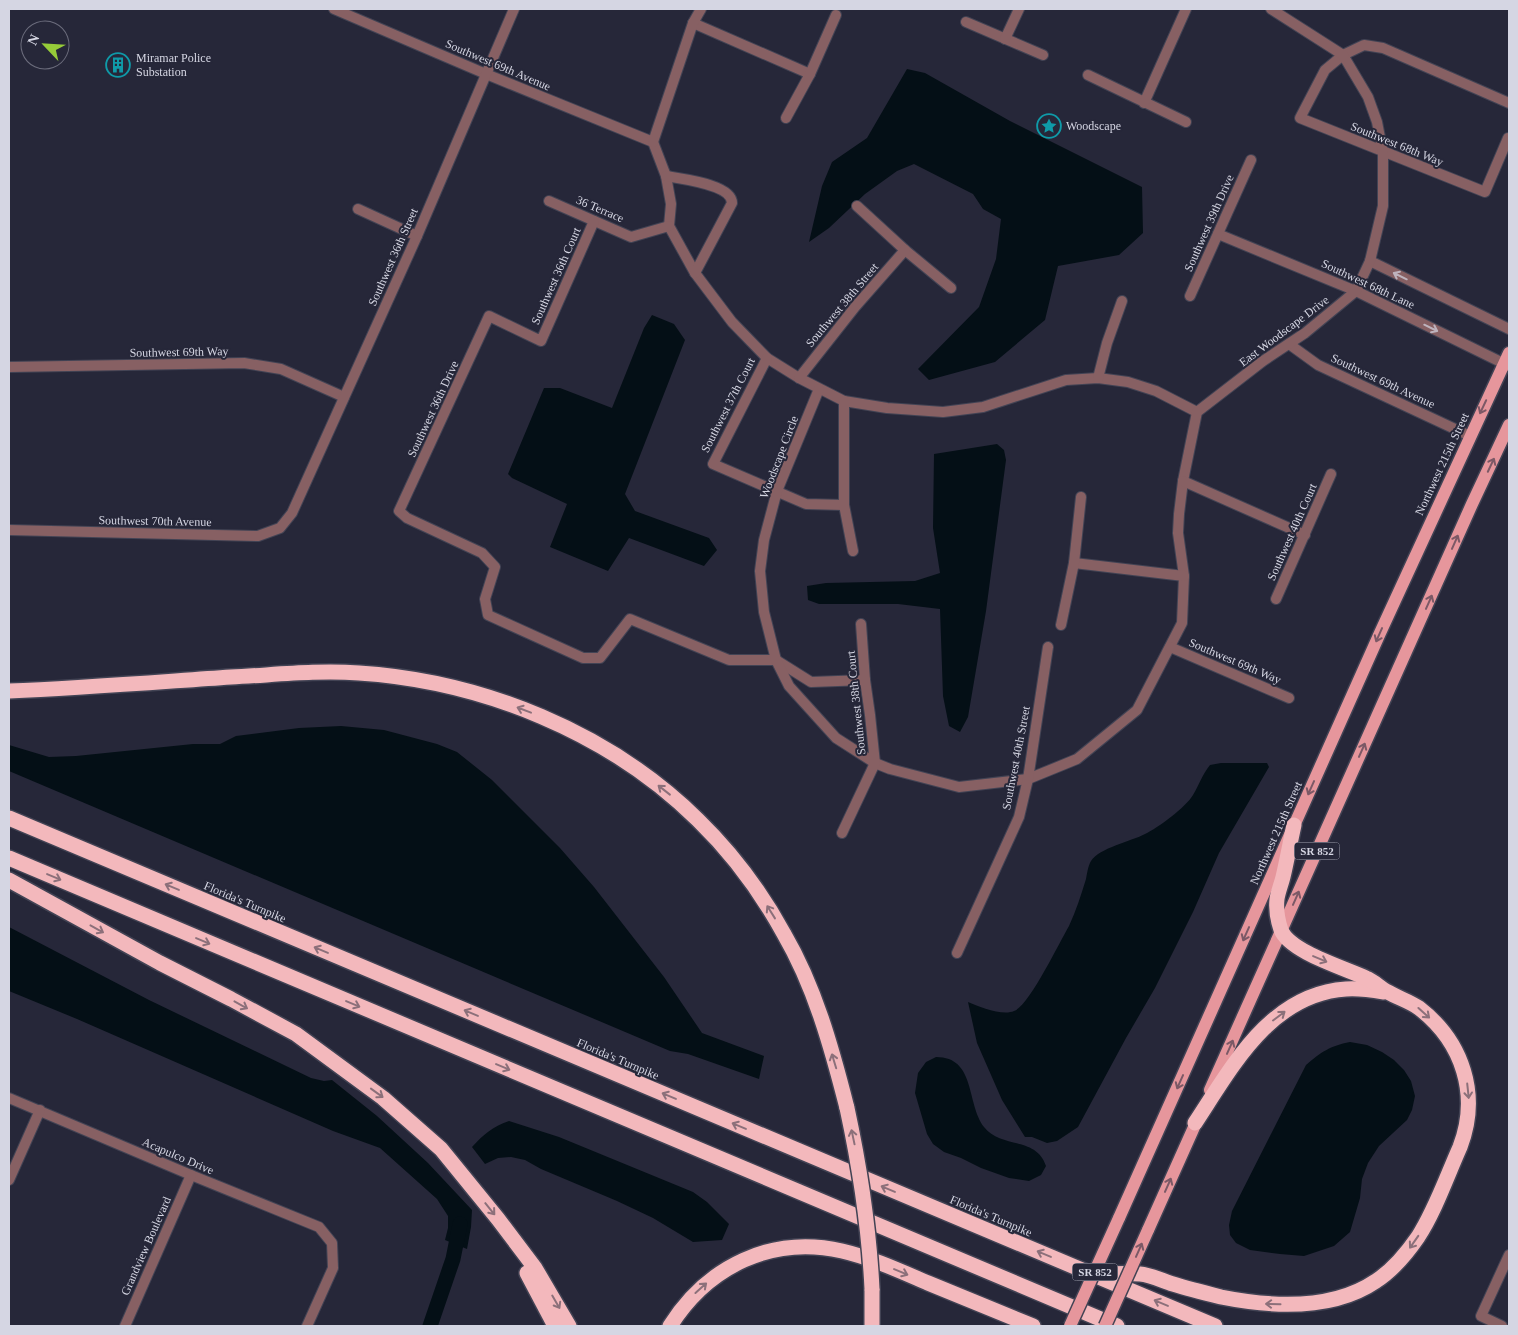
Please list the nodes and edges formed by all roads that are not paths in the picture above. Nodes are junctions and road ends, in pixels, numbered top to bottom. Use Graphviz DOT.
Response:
graph roads {
  1 [pos="334,9"];
  2 [pos="514,9"];
  3 [pos="701,9"];
  4 [pos="1019,9"];
  5 [pos="1186,9"];
  6 [pos="1271,9"];
  7 [pos="836,15"];
  8 [pos="694,22"];
  9 [pos="966,22"];
  10 [pos="1005,39"];
  11 [pos="1043,55"];
  12 [pos="1343,55"];
  13 [pos="486,74"];
  14 [pos="810,74"];
  15 [pos="1088,75"];
  16 [pos="1144,102"];
  17 [pos="1509,103"];
  18 [pos="786,118"];
  19 [pos="1186,122"];
  20 [pos="1508,138"];
  21 [pos="653,142"];
  22 [pos="1384,153"];
  23 [pos="1251,160"];
  24 [pos="666,176"];
  25 [pos="549,201"];
  26 [pos="857,206"];
  27 [pos="358,209"];
  28 [pos="594,221"];
  29 [pos="669,226"];
  30 [pos="1218,234"];
  31 [pos="416,236"];
  32 [pos="905,250"];
  33 [pos="1370,262"];
  34 [pos="695,273"];
  35 [pos="951,288"];
  36 [pos="1356,291"];
  37 [pos="1190,296"];
  38 [pos="1122,301"];
  39 [pos="489,316"];
  40 [pos="1509,329"];
  41 [pos="1289,344"];
  42 [pos="767,358"];
  43 [pos="1508,361"];
  44 [pos="9,367"];
  45 [pos="799,378"];
  46 [pos="1098,378"];
  47 [pos="819,388"];
  48 [pos="344,397"];
  49 [pos="844,402"];
  50 [pos="1197,412"];
  51 [pos="1509,425"];
  52 [pos="1470,436"];
  53 [pos="1331,474"];
  54 [pos="1183,481"];
  55 [pos="777,491"];
  56 [pos="1081,497"];
  57 [pos="844,505"];
  58 [pos="292,513"];
  59 [pos="9,530"];
  60 [pos="1305,535"];
  61 [pos="853,551"];
  62 [pos="1074,563"];
  63 [pos="1184,576"];
  64 [pos="1276,599"];
  65 [pos="861,624"];
  66 [pos="1061,625"];
  67 [pos="1048,646"];
  68 [pos="1170,647"];
  69 [pos="776,660"];
  70 [pos="864,680"];
  71 [pos="9,691"];
  72 [pos="1289,698"];
  73 [pos="874,763"];
  74 [pos="1028,779"];
  75 [pos="9,818"];
  76 [pos="1294,825"];
  77 [pos="842,833"];
  78 [pos="9,858"];
  79 [pos="9,880"];
  80 [pos="1281,930"];
  81 [pos="957,952"];
  82 [pos="1388,992"];
  83 [pos="9,1098"];
  84 [pos="40,1110"];
  85 [pos="1196,1123"];
  86 [pos="191,1175"];
  87 [pos="9,1180"];
  88 [pos="508,1234"];
  89 [pos="1509,1255"];
  90 [pos="1089,1273"];
  91 [pos="125,1326"];
  92 [pos="307,1326"];
  93 [pos="555,1326"];
  94 [pos="569,1326"];
  95 [pos="670,1326"];
  96 [pos="872,1326"];
  97 [pos="1033,1326"];
  98 [pos="1070,1326"];
  99 [pos="1105,1326"];
  100 [pos="1117,1326"];
  101 [pos="1216,1326"];
  102 [pos="1502,1326"];
  1 -- 13 [label="street, Southwest 69th Avenue"];
  2 -- 13 [label="street, Southwest 36th Street"];
  3 -- 8 [label="street"];
  4 -- 10 [label="street"];
  5 -- 16 [label="street"];
  6 -- 12 [label="street, East Woodscape Drive"];
  7 -- 14 [label="street"];
  8 -- 14 [label="street"];
  8 -- 21 [label="street"];
  9 -- 10 [label="street"];
  10 -- 11 [label="street"];
  12 -- 17 [label="street"];
  12 -- 22 [label="street, East Woodscape Drive"];
  12 -- 22 [label="street, Southwest 68th Way"];
  13 -- 21 [label="street, Southwest 69th Avenue"];
  13 -- 31 [label="street, Southwest 36th Street"];
  14 -- 18 [label="street"];
  15 -- 16 [label="street"];
  16 -- 19 [label="street"];
  20 -- 22 [label="street, Southwest 68th Way"];
  21 -- 24 [label="street"];
  22 -- 33 [label="street, East Woodscape Drive"];
  23 -- 30 [label="street, Southwest 39th Drive"];
  24 -- 29 [label="street"];
  24 -- 34 [label="street"];
  25 -- 28 [label="street, 36 Terrace"];
  26 -- 32 [label="street"];
  27 -- 31 [label="street"];
  28 -- 29 [label="street, 36 Terrace"];
  28 -- 39 [label="street, Southwest 36th Court"];
  29 -- 34 [label="street"];
  30 -- 36 [label="street, Southwest 68th Lane"];
  30 -- 37 [label="street, Southwest 39th Drive"];
  31 -- 48 [label="street, Southwest 36th Street"];
  32 -- 35 [label="street"];
  32 -- 45 [label="street, Southwest 38th Street"];
  33 -- 36 [label="street, East Woodscape Drive"];
  40 -- 33 [label="street, Southwest 68th Lane, one-way"];
  34 -- 42 [label="street"];
  36 -- 41 [label="street, East Woodscape Drive"];
  36 -- 43 [label="street, Southwest 68th Lane, one-way"];
  38 -- 46 [label="street"];
  39 -- 69 [label="street, Southwest 36th Drive"];
  41 -- 50 [label="street, East Woodscape Drive"];
  41 -- 52 [label="street, Southwest 69th Avenue"];
  42 -- 45 [label="street"];
  42 -- 55 [label="street, Southwest 37th Court"];
  43 -- 52 [label="main road, Northwest 215th Street / SR 852, one-way"];
  44 -- 48 [label="street, Southwest 69th Way"];
  45 -- 47 [label="street"];
  46 -- 49 [label="street"];
  46 -- 50 [label="street"];
  47 -- 49 [label="street"];
  47 -- 55 [label="street, Woodscape Circle"];
  48 -- 58 [label="street, Southwest 36th Street"];
  49 -- 57 [label="street"];
  50 -- 54 [label="street"];
  80 -- 51 [label="main road, SR 852, one-way"];
  52 -- 76 [label="main road, Northwest 215th Street / SR 852, one-way"];
  53 -- 60 [label="street, Southwest 40th Court"];
  54 -- 60 [label="street"];
  54 -- 63 [label="street"];
  55 -- 57 [label="street"];
  55 -- 69 [label="street, Woodscape Circle"];
  56 -- 62 [label="street"];
  57 -- 61 [label="street"];
  58 -- 59 [label="street, Southwest 70th Avenue"];
  60 -- 64 [label="street, Southwest 40th Court"];
  62 -- 63 [label="street"];
  62 -- 66 [label="street"];
  63 -- 68 [label="street"];
  65 -- 70 [label="street, Southwest 38th Court"];
  67 -- 74 [label="street, Southwest 40th Street"];
  68 -- 72 [label="street, Southwest 69th Way"];
  68 -- 74 [label="street, Woodscape Circle"];
  69 -- 70 [label="street"];
  69 -- 73 [label="street, Woodscape Circle"];
  70 -- 73 [label="street, Southwest 38th Court"];
  96 -- 71 [label="highway, one-way, bridge"];
  73 -- 74 [label="street, Woodscape Circle"];
  73 -- 77 [label="street, Southwest 38th Court"];
  74 -- 81 [label="street, Southwest 40th Street"];
  90 -- 75 [label="highway, Florida's Turnpike, one-way"];
  76 -- 80 [label="highway"];
  76 -- 98 [label="main road, Northwest 215th Street / SR 852, one-way, bridge"];
  78 -- 100 [label="highway, one-way"];
  79 -- 88 [label="highway, one-way"];
  80 -- 82 [label="highway, one-way"];
  85 -- 80 [label="main road, SR 852, one-way"];
  85 -- 82 [label="highway, one-way"];
  82 -- 90 [label="highway, one-way"];
  83 -- 84 [label="street, Acapulco Drive"];
  84 -- 86 [label="street, Acapulco Drive"];
  84 -- 87 [label="street"];
  99 -- 85 [label="main road, SR 852, one-way, bridge"];
  86 -- 91 [label="street, Grandview Boulevard"];
  86 -- 92 [label="street, Acapulco Drive"];
  88 -- 93 [label="highway"];
  88 -- 94 [label="highway, one-way"];
  89 -- 102 [label="street"];
  101 -- 90 [label="highway, Florida's Turnpike, one-way"];
  95 -- 97 [label="highway, one-way"];
}
